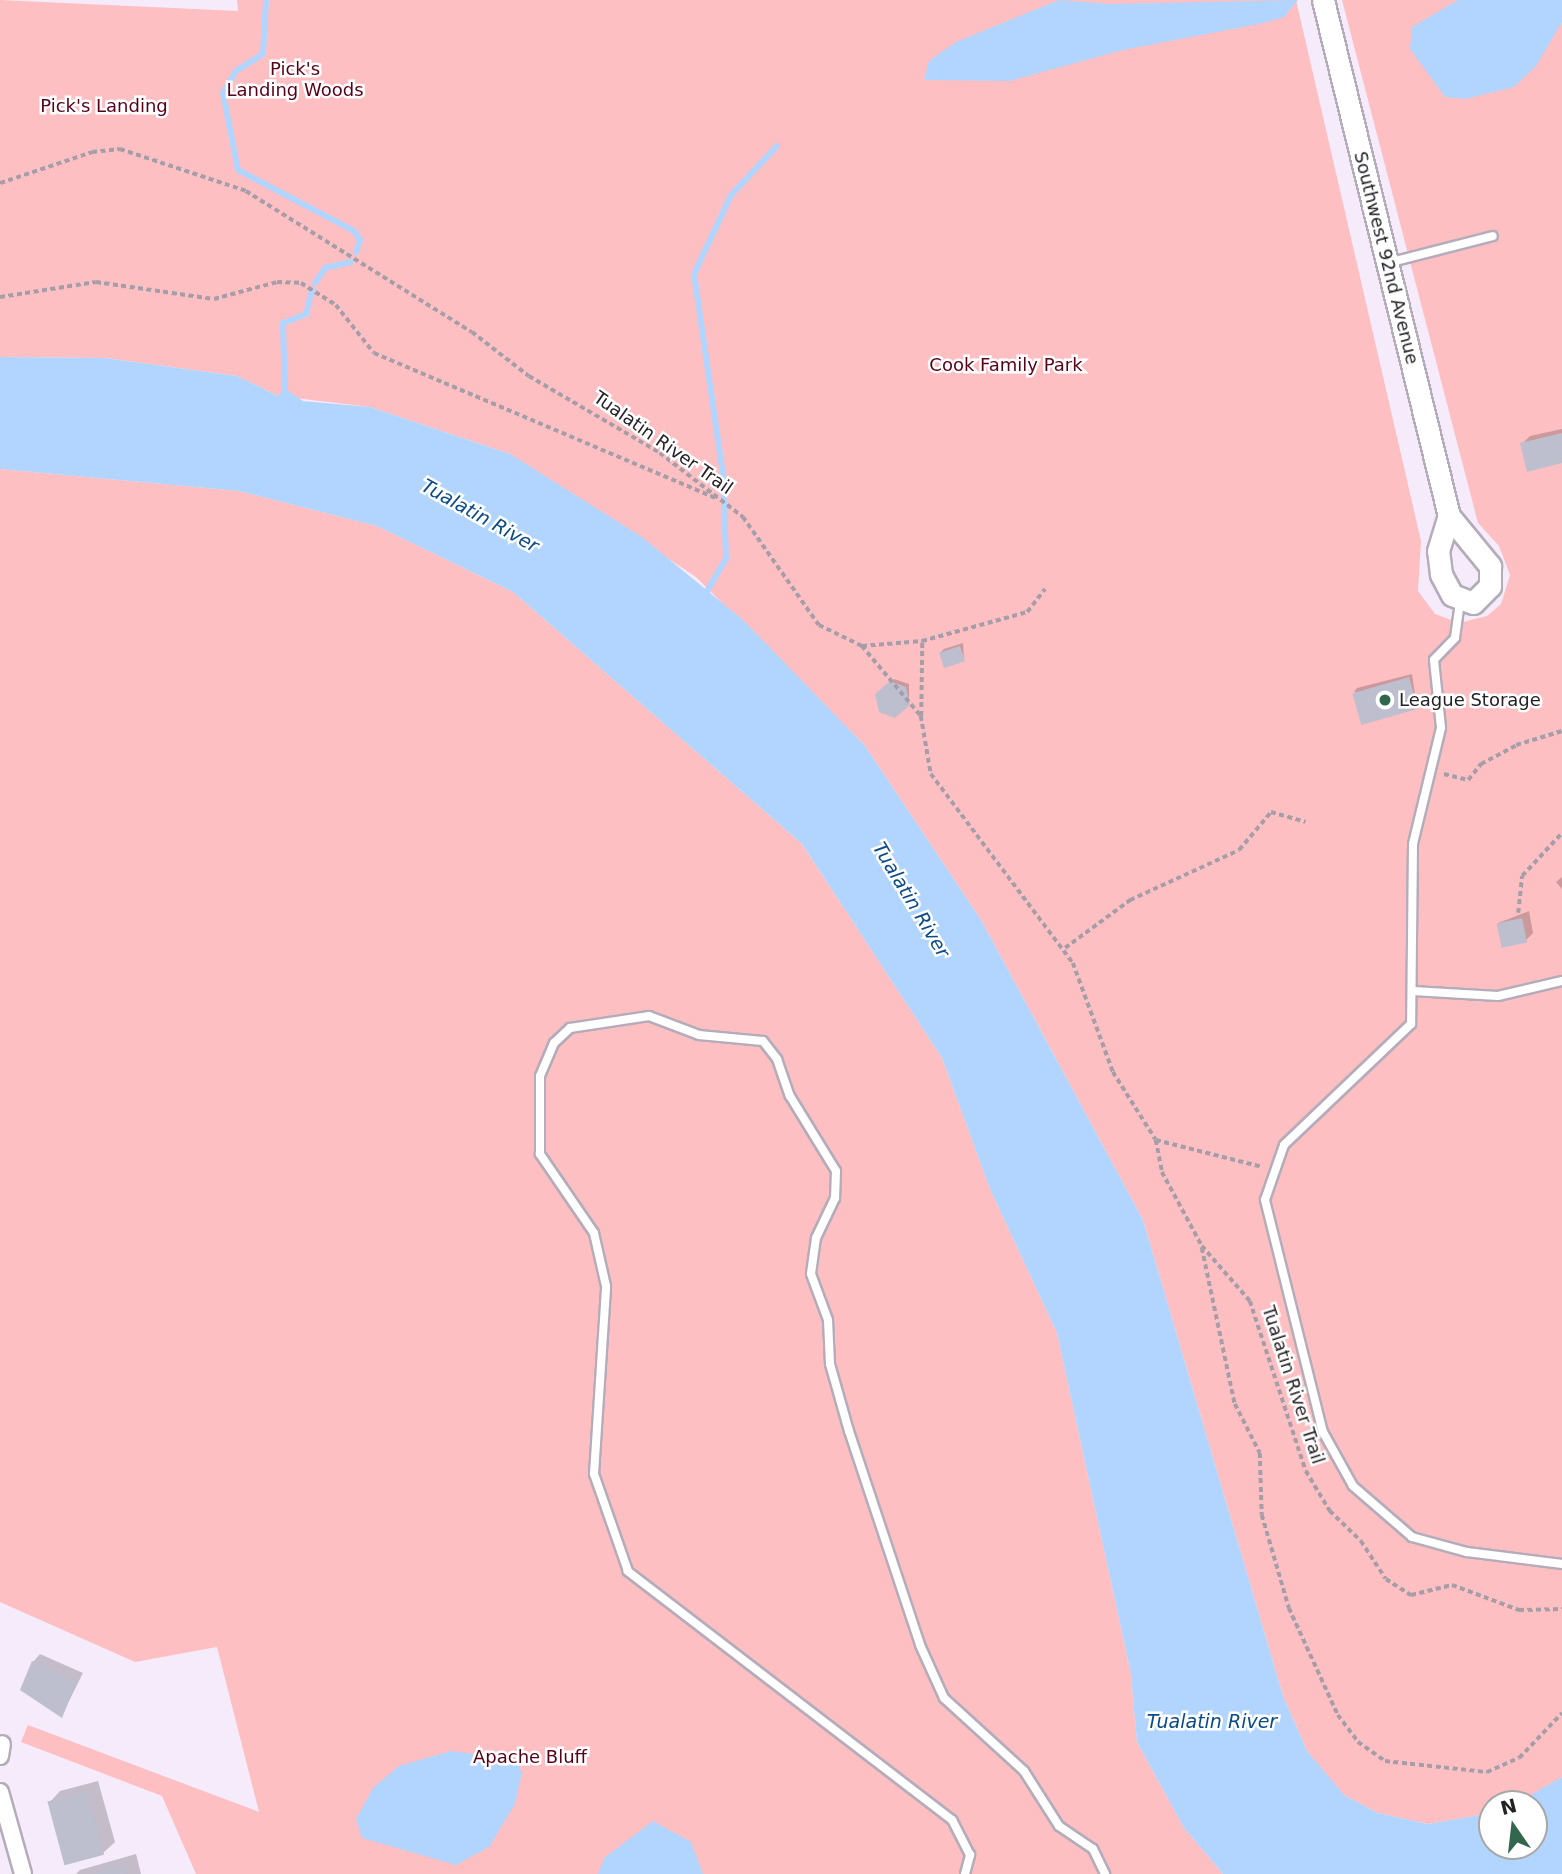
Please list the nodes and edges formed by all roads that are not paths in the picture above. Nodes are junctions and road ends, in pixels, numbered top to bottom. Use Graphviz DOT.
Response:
graph roads {
  1 [pos="1323,0"];
  2 [pos="1493,236"];
  3 [pos="1385,263"];
  4 [pos="1449,516"];
  5 [pos="1460,602"];
  6 [pos="1562,981"];
  7 [pos="1413,990"];
  8 [pos="1562,1564"];
  9 [pos="0,1792"];
  10 [pos="23,1874"];
  11 [pos="965,1874"];
  12 [pos="1105,1874"];
  1 -- 3 [label="street, Southwest 92nd Avenue"];
  2 -- 3 [label="lane"];
  3 -- 4 [label="street, Southwest 92nd Avenue"];
  4 -- 5 [label="street, Southwest 92nd Avenue"];
  4 -- 5 [label="street, Southwest 92nd Avenue"];
  5 -- 7 [label="lane"];
  6 -- 7 [label="lane"];
  7 -- 8 [label="lane"];
  9 -- 10 [label="street"];
  11 -- 12 [label="lane"];
}
